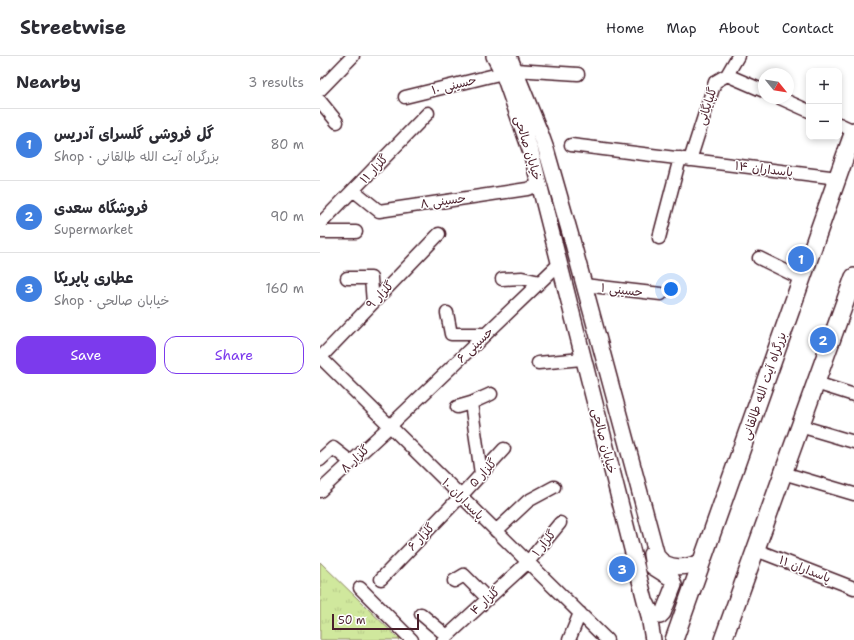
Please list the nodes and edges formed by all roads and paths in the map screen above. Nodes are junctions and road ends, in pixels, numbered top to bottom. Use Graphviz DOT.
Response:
graph roads {
  1 [pos="353,56"];
  2 [pos="494,56"];
  3 [pos="738,56"];
  4 [pos="509,66"];
  5 [pos="578,74"];
  6 [pos="727,75"];
  7 [pos="758,88"];
  8 [pos="320,90"];
  9 [pos="405,97"];
  10 [pos="320,101"];
  11 [pos="793,104"];
  12 [pos="806,110"];
  13 [pos="428,114"];
  14 [pos="337,122"];
  15 [pos="842,125"];
  16 [pos="854,131"];
  17 [pos="571,145"];
  18 [pos="685,159"];
  19 [pos="838,178"];
  20 [pos="540,185"];
  21 [pos="353,190"];
  22 [pos="320,224"];
  23 [pos="320,232"];
  24 [pos="356,232"];
  25 [pos="439,234"];
  26 [pos="659,238"];
  27 [pos="572,240"];
  28 [pos="554,243"];
  29 [pos="759,258"];
  30 [pos="559,264"];
  31 [pos="854,277"];
  32 [pos="347,278"];
  33 [pos="502,279"];
  34 [pos="802,279"];
  35 [pos="540,282"];
  36 [pos="584,285"];
  37 [pos="661,294"];
  38 [pos="373,302"];
  39 [pos="448,313"];
  40 [pos="486,334"];
  41 [pos="320,357"];
  42 [pos="582,359"];
  43 [pos="538,363"];
  44 [pos="816,383"];
  45 [pos="491,394"];
  46 [pos="854,395"];
  47 [pos="471,403"];
  48 [pos="457,407"];
  49 [pos="390,426"];
  50 [pos="800,426"];
  51 [pos="854,442"];
  52 [pos="504,449"];
  53 [pos="320,460"];
  54 [pos="351,462"];
  55 [pos="783,473"];
  56 [pos="481,474"];
  57 [pos="554,487"];
  58 [pos="320,491"];
  59 [pos="854,494"];
  60 [pos="461,496"];
  61 [pos="560,523"];
  62 [pos="496,531"];
  63 [pos="650,531"];
  64 [pos="756,550"];
  65 [pos="702,560"];
  66 [pos="528,562"];
  67 [pos="381,579"];
  68 [pos="454,582"];
  69 [pos="360,588"];
  70 [pos="854,588"];
  71 [pos="488,599"];
  72 [pos="645,601"];
  73 [pos="580,613"];
  74 [pos="421,614"];
  75 [pos="445,638"];
  76 [pos="412,640"];
  77 [pos="569,640"];
  78 [pos="607,640"];
  79 [pos="653,640"];
  80 [pos="674,640"];
  81 [pos="723,640"];
  1 -- 8 [label="street"];
  2 -- 4 [label="main road, خيابان صالحی"];
  3 -- 6 [label="street"];
  4 -- 5 [label="street, حسینی ۱۰"];
  4 -- 9 [label="street, حسینی ۱۰"];
  4 -- 20 [label="main road, خيابان صالحی"];
  4 -- 27 [label="main road, خيابان صالحی"];
  6 -- 7 [label="street, گلپایگانی"];
  6 -- 18 [label="street, گلپایگانی"];
  10 -- 14 [label="street"];
  11 -- 12 [label="street"];
  13 -- 21 [label="street, گلزار ١١"];
  15 -- 16 [label="street"];
  16 -- 19 [label="highway, بزرگراه آیت الله طالقانی"];
  17 -- 18 [label="street, پاسداران ۱۴"];
  18 -- 19 [label="street, پاسداران ۱۴"];
  18 -- 26 [label="street, گلپایگانی"];
  19 -- 34 [label="highway, بزرگراه آیت الله طالقانی"];
  20 -- 21 [label="street, حسینی ۸"];
  20 -- 28 [label="main road, خيابان صالحی"];
  21 -- 22 [label="street, گلزار ١١"];
  23 -- 24 [label="street"];
  25 -- 38 [label="street, گلزار ٩"];
  27 -- 36 [label="main road, خیابان صالحی"];
  28 -- 30 [label="main road, خیابان صالحی"];
  29 -- 34 [label="street"];
  30 -- 35 [label="street, حسینی ۶"];
  30 -- 42 [label="main road, خیابان صالحی"];
  31 -- 44 [label="highway"];
  32 -- 38 [label="street"];
  33 -- 35 [label="street"];
  34 -- 65 [label="highway, بزرگراه آیت الله طالقانی"];
  35 -- 40 [label="street, حسینی ۶"];
  36 -- 37 [label="street, حسینی ۱"];
  36 -- 63 [label="main road, خیابان صالحی"];
  38 -- 41 [label="street, گلزار ٩"];
  39 -- 40 [label="street"];
  40 -- 49 [label="street, حسینی ۶"];
  41 -- 49 [label="street, پاسداران ١٠"];
  42 -- 43 [label="street"];
  42 -- 72 [label="main road, خیابان صالحی"];
  44 -- 46 [label="street"];
  44 -- 50 [label="highway"];
  45 -- 47 [label="street"];
  47 -- 48 [label="street"];
  47 -- 56 [label="street"];
  49 -- 54 [label="street, گلزار ۸"];
  49 -- 60 [label="street, پاسداران ١٠"];
  50 -- 51 [label="street"];
  50 -- 55 [label="highway"];
  52 -- 56 [label="street, گلزار ۵"];
  53 -- 54 [label="street"];
  54 -- 58 [label="street, گلزار ۸"];
  55 -- 59 [label="street"];
  55 -- 64 [label="highway"];
  56 -- 60 [label="street, گلزار ۵"];
  57 -- 62 [label="street"];
  60 -- 62 [label="street, پاسداران ١٠"];
  60 -- 67 [label="street, گلزار ۶"];
  61 -- 66 [label="street, گلزار ۱"];
  62 -- 66 [label="street, پاسداران ١٠"];
  63 -- 65 [label="main road, خیابان صالحی"];
  63 -- 72 [label="main road"];
  64 -- 70 [label="street, پاسداران ١١"];
  64 -- 81 [label="highway"];
  65 -- 80 [label="highway, بزرگراه آیت الله طالقانی"];
  66 -- 71 [label="street, گلزار ۴"];
  66 -- 73 [label="street, پاسداران ١٠"];
  68 -- 71 [label="street"];
  69 -- 76 [label="street"];
  71 -- 75 [label="street, گلزار ۴"];
  72 -- 79 [label="main road, خیابان صالحی"];
  73 -- 77 [label="street"];
  73 -- 78 [label="street, پاسداران ١٠"];
  74 -- 75 [label="street"];
}
